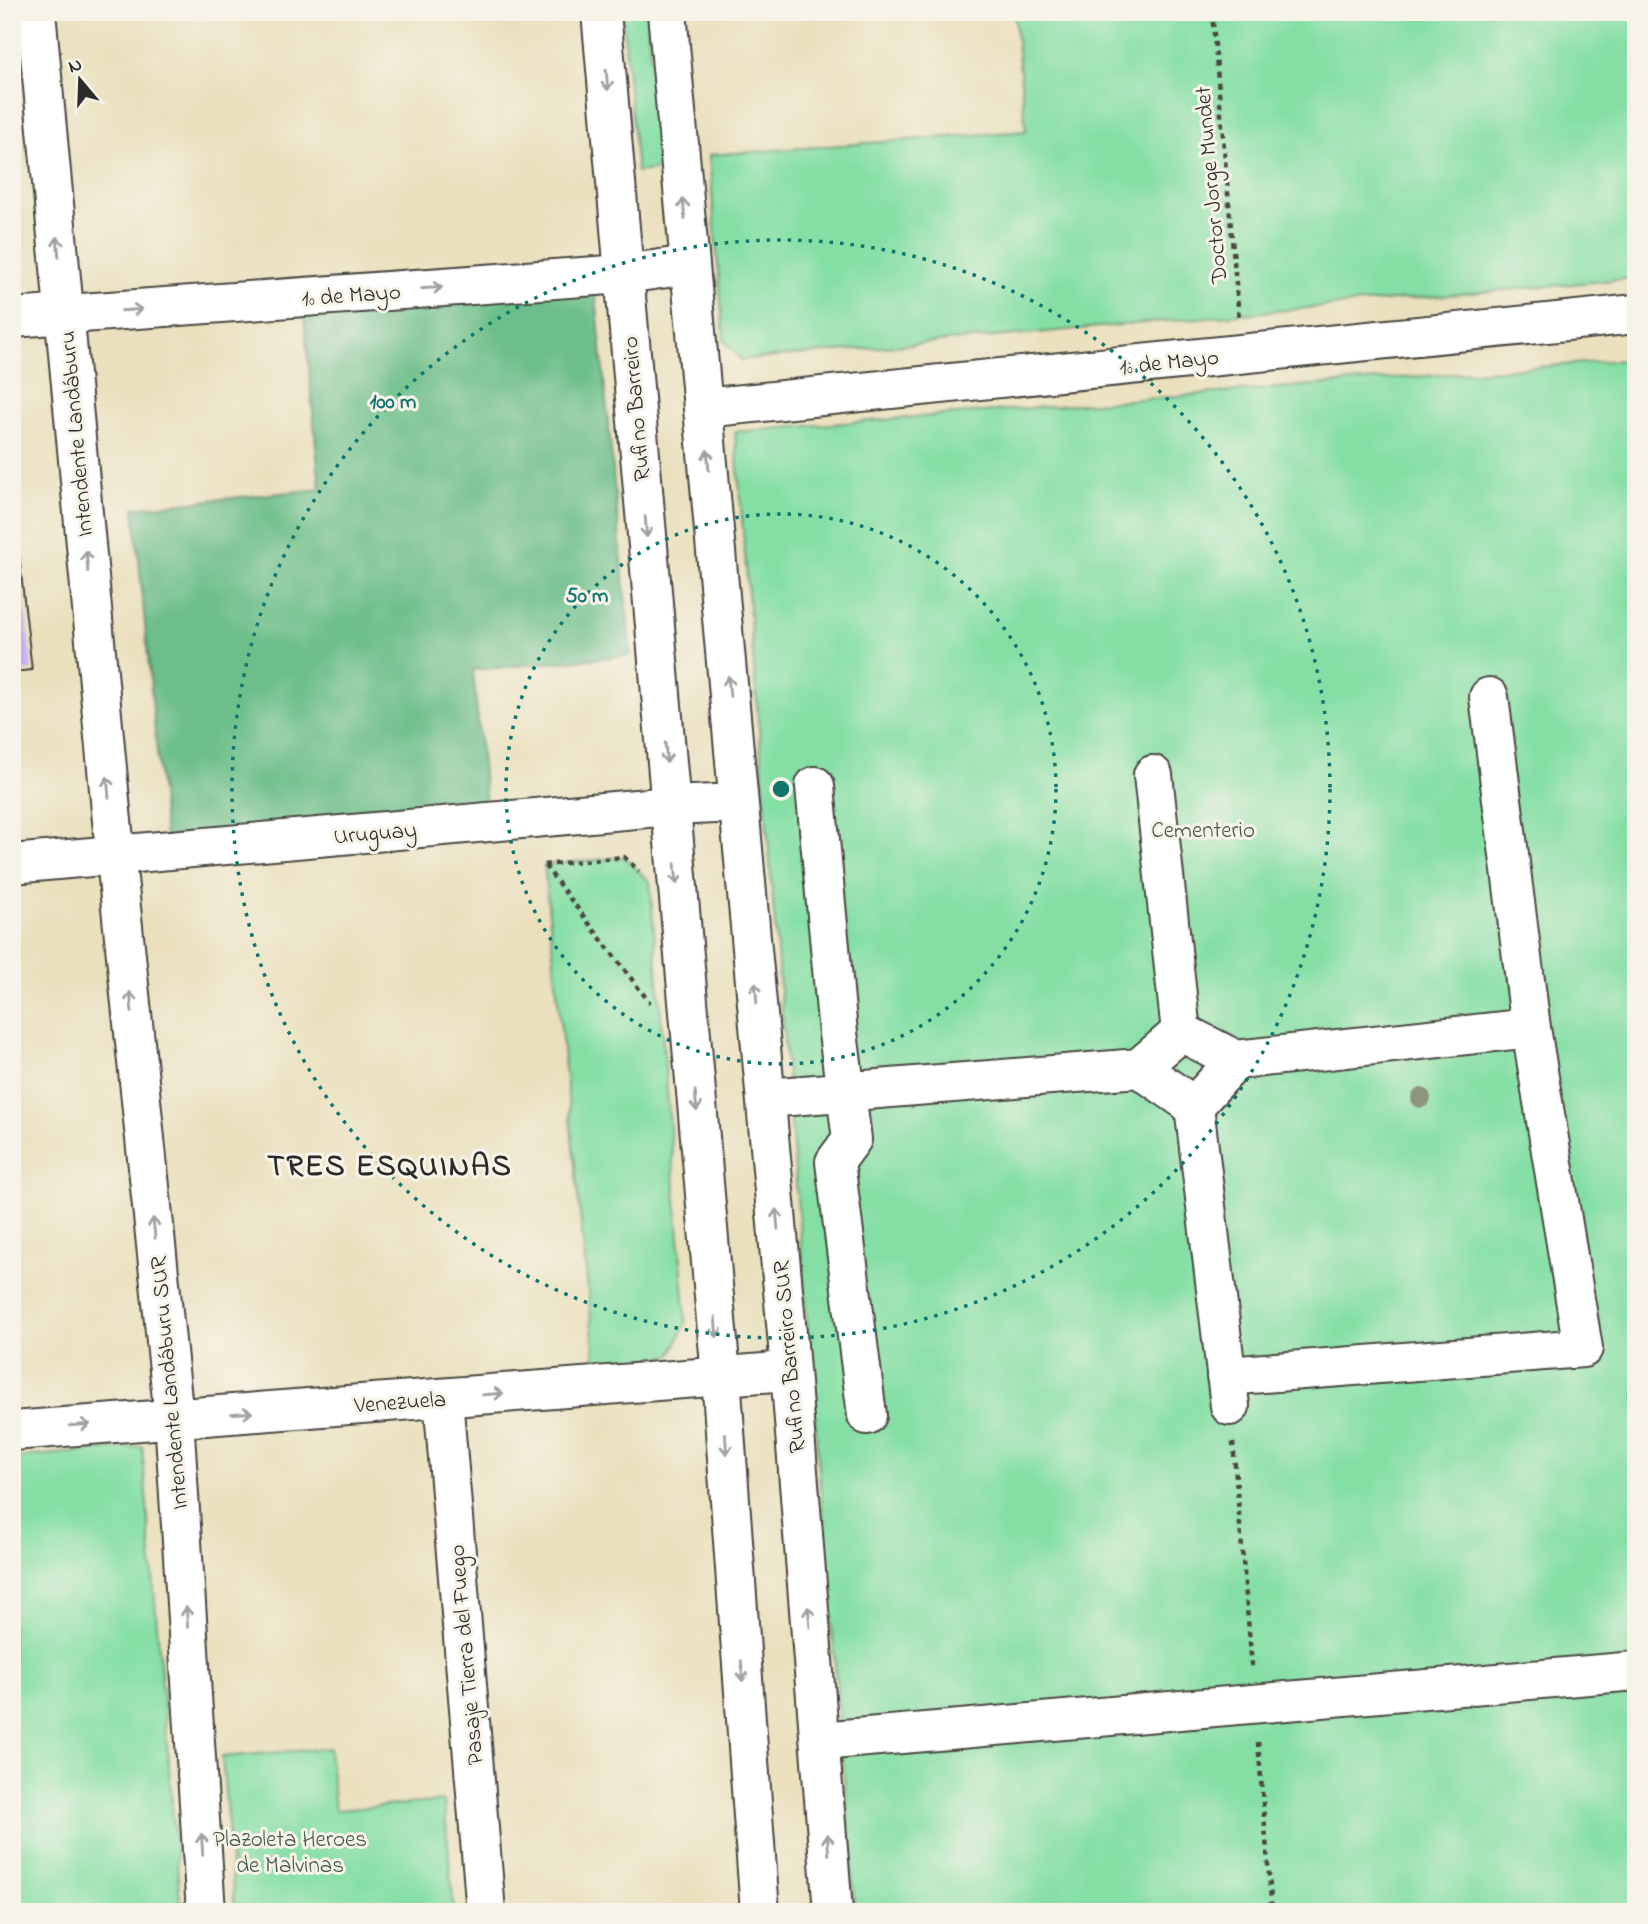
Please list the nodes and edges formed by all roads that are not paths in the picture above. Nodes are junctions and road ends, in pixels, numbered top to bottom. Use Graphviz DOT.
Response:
graph roads {
  1 [pos="36,12"];
  2 [pos="601,12"];
  3 [pos="667,12"];
  4 [pos="689,265"];
  5 [pos="624,274"];
  6 [pos="1636,314"];
  7 [pos="64,315"];
  8 [pos="12,318"];
  9 [pos="703,408"];
  10 [pos="1489,697"];
  11 [pos="1153,775"];
  12 [pos="815,786"];
  13 [pos="738,803"];
  14 [pos="670,806"];
  15 [pos="115,855"];
  16 [pos="12,864"];
  17 [pos="1531,1028"];
  18 [pos="1181,1032"];
  19 [pos="1236,1060"];
  20 [pos="1139,1068"];
  21 [pos="848,1093"];
  22 [pos="765,1098"];
  23 [pos="1194,1107"];
  24 [pos="788,1371"];
  25 [pos="720,1376"];
  26 [pos="443,1398"];
  27 [pos="867,1415"];
  28 [pos="174,1418"];
  29 [pos="12,1431"];
  30 [pos="1636,1671"];
  31 [pos="820,1741"];
  32 [pos="206,1912"];
  33 [pos="486,1912"];
  34 [pos="760,1912"];
  35 [pos="833,1912"];
  7 -- 1 [label="street, Intendente Landáburu, one-way"];
  2 -- 5 [label="street, Rufino Barreiro, one-way"];
  4 -- 3 [label="street, one-way"];
  4 -- 5 [label="street, 1º de Mayo"];
  4 -- 9 [label="street"];
  7 -- 5 [label="street, 1º de Mayo, one-way"];
  5 -- 14 [label="street, Rufino Barreiro, one-way"];
  6 -- 9 [label="street, 1º de Mayo"];
  7 -- 8 [label="street, 1º de Mayo"];
  15 -- 7 [label="street, Intendente Landáburu, one-way"];
  13 -- 9 [label="street, one-way"];
  10 -- 17 [label="street"];
  11 -- 18 [label="street"];
  12 -- 21 [label="street"];
  13 -- 14 [label="street, Uruguay"];
  22 -- 13 [label="street, Rufino Barreiro SUR, one-way"];
  14 -- 15 [label="street, Uruguay"];
  14 -- 25 [label="street, one-way"];
  15 -- 16 [label="street, Uruguay"];
  28 -- 15 [label="street, Intendente Landáburu SUR, one-way"];
  17 -- 19 [label="street"];
  17 -- 23 [label="street"];
  18 -- 19 [label="street"];
  18 -- 20 [label="street"];
  19 -- 23 [label="street"];
  20 -- 21 [label="street"];
  20 -- 23 [label="street"];
  21 -- 22 [label="street"];
  21 -- 27 [label="street"];
  24 -- 22 [label="street, Rufino Barreiro SUR, one-way"];
  24 -- 25 [label="street, Venezuela"];
  31 -- 24 [label="street, Rufino Barreiro SUR, one-way"];
  26 -- 25 [label="street, Venezuela, one-way"];
  25 -- 34 [label="street, one-way"];
  28 -- 26 [label="street, Venezuela, one-way"];
  26 -- 33 [label="street, Pasaje Tierra del Fuego"];
  29 -- 28 [label="street, Venezuela, one-way"];
  32 -- 28 [label="street, Intendente Landáburu SUR, one-way"];
  30 -- 31 [label="street"];
  35 -- 31 [label="street, Rufino Barreiro SUR, one-way"];
}
